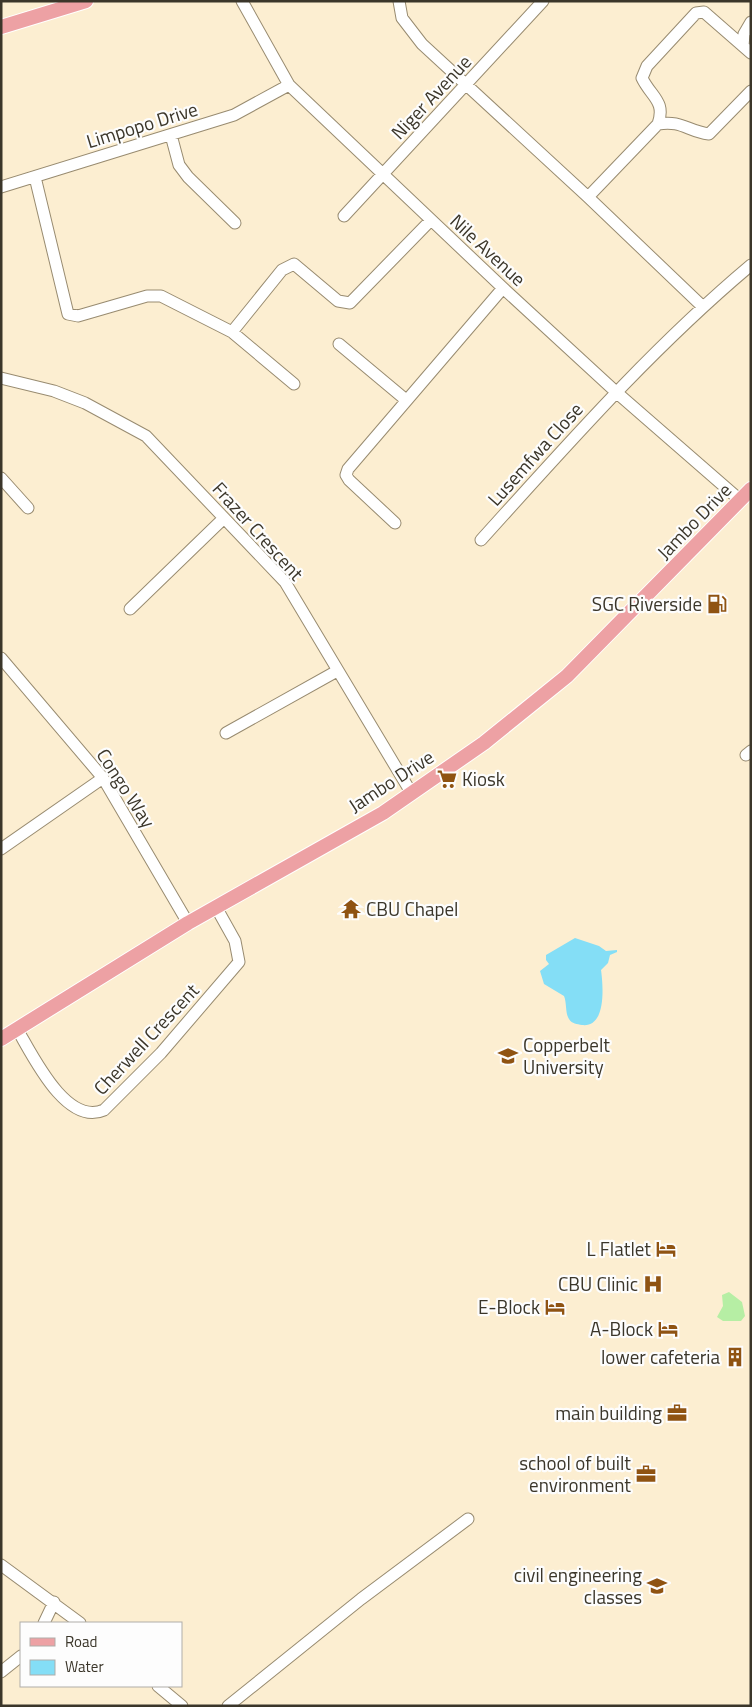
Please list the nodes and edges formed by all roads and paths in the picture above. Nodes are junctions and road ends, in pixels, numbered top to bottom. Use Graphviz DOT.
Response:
graph roads {
  1 [pos="86,1"];
  2 [pos="242,1"];
  3 [pos="399,1"];
  4 [pos="543,1"];
  5 [pos="749,24"];
  6 [pos="1,27"];
  7 [pos="730,34"];
  8 [pos="747,50"];
  9 [pos="289,85"];
  10 [pos="465,86"];
  11 [pos="751,91"];
  12 [pos="658,124"];
  13 [pos="171,135"];
  14 [pos="383,173"];
  15 [pos="34,177"];
  16 [pos="1,187"];
  17 [pos="588,197"];
  18 [pos="344,216"];
  19 [pos="430,220"];
  20 [pos="235,223"];
  21 [pos="751,265"];
  22 [pos="503,288"];
  23 [pos="702,306"];
  24 [pos="232,332"];
  25 [pos="339,344"];
  26 [pos="1,378"];
  27 [pos="294,384"];
  28 [pos="616,392"];
  29 [pos="406,400"];
  30 [pos="1,478"];
  31 [pos="751,489"];
  32 [pos="740,500"];
  33 [pos="28,508"];
  34 [pos="224,518"];
  35 [pos="395,523"];
  36 [pos="481,540"];
  37 [pos="130,610"];
  38 [pos="1,658"];
  39 [pos="337,671"];
  40 [pos="226,733"];
  41 [pos="103,778"];
  42 [pos="412,794"];
  43 [pos="1,849"];
  44 [pos="216,907"];
  45 [pos="188,924"];
  46 [pos="17,1029"];
  47 [pos="1,1039"];
  48 [pos="468,1519"];
  49 [pos="1,1565"];
  50 [pos="54,1602"];
  51 [pos="44,1622"];
  52 [pos="79,1622"];
  53 [pos="20,1657"];
  54 [pos="1,1672"];
  55 [pos="159,1687"];
  56 [pos="182,1706"];
  57 [pos="228,1706"];
  1 -- 6 [label="main road"];
  2 -- 9 [label="street, Nile Avenue"];
  3 -- 10 [label="street"];
  4 -- 10 [label="street, Niger Avenue"];
  5 -- 7 [label="street"];
  5 -- 8 [label="street"];
  7 -- 8 [label="street"];
  7 -- 12 [label="street"];
  9 -- 13 [label="street, Limpopo Drive"];
  9 -- 14 [label="street, Nile Avenue"];
  10 -- 14 [label="street, Niger Avenue"];
  10 -- 17 [label="street"];
  11 -- 12 [label="street"];
  12 -- 17 [label="street"];
  13 -- 15 [label="street, Limpopo Drive"];
  13 -- 20 [label="street"];
  14 -- 18 [label="street, Niger Avenue"];
  14 -- 19 [label="street, Nile Avenue"];
  15 -- 16 [label="street, Limpopo Drive"];
  15 -- 24 [label="street"];
  17 -- 23 [label="street"];
  19 -- 22 [label="street, Nile Avenue"];
  19 -- 24 [label="street"];
  21 -- 23 [label="street, Lusemfwa Close"];
  22 -- 28 [label="street, Nile Avenue"];
  22 -- 29 [label="street"];
  23 -- 28 [label="street, Lusemfwa Close"];
  24 -- 27 [label="street"];
  25 -- 29 [label="street"];
  26 -- 34 [label="street, Frazer Crescent"];
  28 -- 32 [label="street, Nile Avenue"];
  28 -- 36 [label="street, Lusemfwa Close"];
  29 -- 35 [label="street"];
  30 -- 33 [label="street"];
  31 -- 32 [label="main road, Jambo Drive"];
  32 -- 42 [label="main road, Jambo Drive"];
  34 -- 37 [label="street"];
  34 -- 39 [label="street, Frazer Crescent"];
  38 -- 41 [label="street, Congo Way"];
  39 -- 40 [label="street"];
  39 -- 42 [label="street, Frazer Crescent"];
  41 -- 43 [label="street"];
  41 -- 45 [label="street, Congo Way"];
  42 -- 44 [label="main road, Jambo Drive"];
  44 -- 45 [label="main road, Jambo Drive"];
  44 -- 46 [label="street, Cherwell Crescent"];
  45 -- 46 [label="main road, Jambo Drive"];
  46 -- 47 [label="main road, Jambo Drive"];
  48 -- 57 [label="street"];
  49 -- 50 [label="street"];
  50 -- 51 [label="street"];
  50 -- 52 [label="street"];
  53 -- 54 [label="street"];
  55 -- 56 [label="street"];
}
